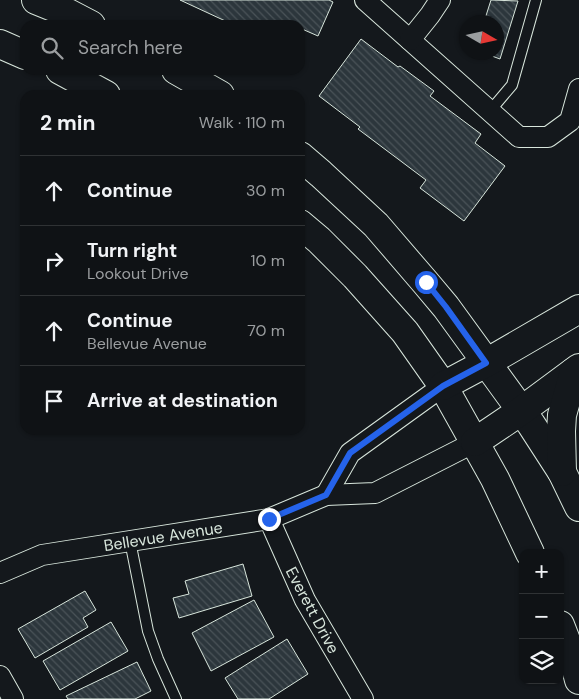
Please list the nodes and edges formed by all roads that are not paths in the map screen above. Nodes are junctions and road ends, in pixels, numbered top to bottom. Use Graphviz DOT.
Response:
graph roads {
  1 [pos="36,0"];
  2 [pos="365,0"];
  3 [pos="440,0"];
  4 [pos="536,0"];
  5 [pos="81,20"];
  6 [pos="410,40"];
  7 [pos="0,44"];
  8 [pos="20,53"];
  9 [pos="69,75"];
  10 [pos="185,75"];
  11 [pos="579,89"];
  12 [pos="97,90"];
  13 [pos="211,90"];
  14 [pos="490,111"];
  15 [pos="305,160"];
  16 [pos="305,228"];
  17 [pos="579,309"];
  18 [pos="486,363"];
  19 [pos="577,370"];
  20 [pos="443,386"];
  21 [pos="521,411"];
  22 [pos="475,442"];
  23 [pos="562,472"];
  24 [pos="326,495"];
  25 [pos="579,506"];
  26 [pos="269,519"];
  27 [pos="130,541"];
  28 [pos="528,549"];
  29 [pos="0,573"];
  30 [pos="564,635"];
  31 [pos="0,676"];
  32 [pos="579,680"];
  33 [pos="13,699"];
  34 [pos="176,699"];
  35 [pos="363,699"];
  1 -- 5 [label="main road"];
  2 -- 6 [label="street"];
  3 -- 6 [label="street"];
  4 -- 14 [label="lane"];
  6 -- 14 [label="street"];
  7 -- 8 [label="main road"];
  9 -- 12 [label="main road"];
  10 -- 13 [label="main road"];
  11 -- 14 [label="street"];
  15 -- 18 [label="main road"];
  16 -- 20 [label="main road"];
  17 -- 18 [label="main road"];
  18 -- 20 [label="main road"];
  18 -- 21 [label="main road"];
  19 -- 21 [label="main road"];
  19 -- 23 [label="main road"];
  20 -- 22 [label="main road"];
  20 -- 24 [label="street"];
  21 -- 22 [label="main road"];
  21 -- 23 [label="main road"];
  22 -- 24 [label="street, Bellevue Avenue"];
  22 -- 28 [label="main road"];
  23 -- 25 [label="main road"];
  24 -- 26 [label="street, Bellevue Avenue"];
  26 -- 27 [label="street, Bellevue Avenue"];
  26 -- 35 [label="street, Everett Drive"];
  27 -- 29 [label="street, Bellevue Avenue"];
  27 -- 34 [label="lane"];
  30 -- 32 [label="main road"];
  31 -- 33 [label="street"];
}
